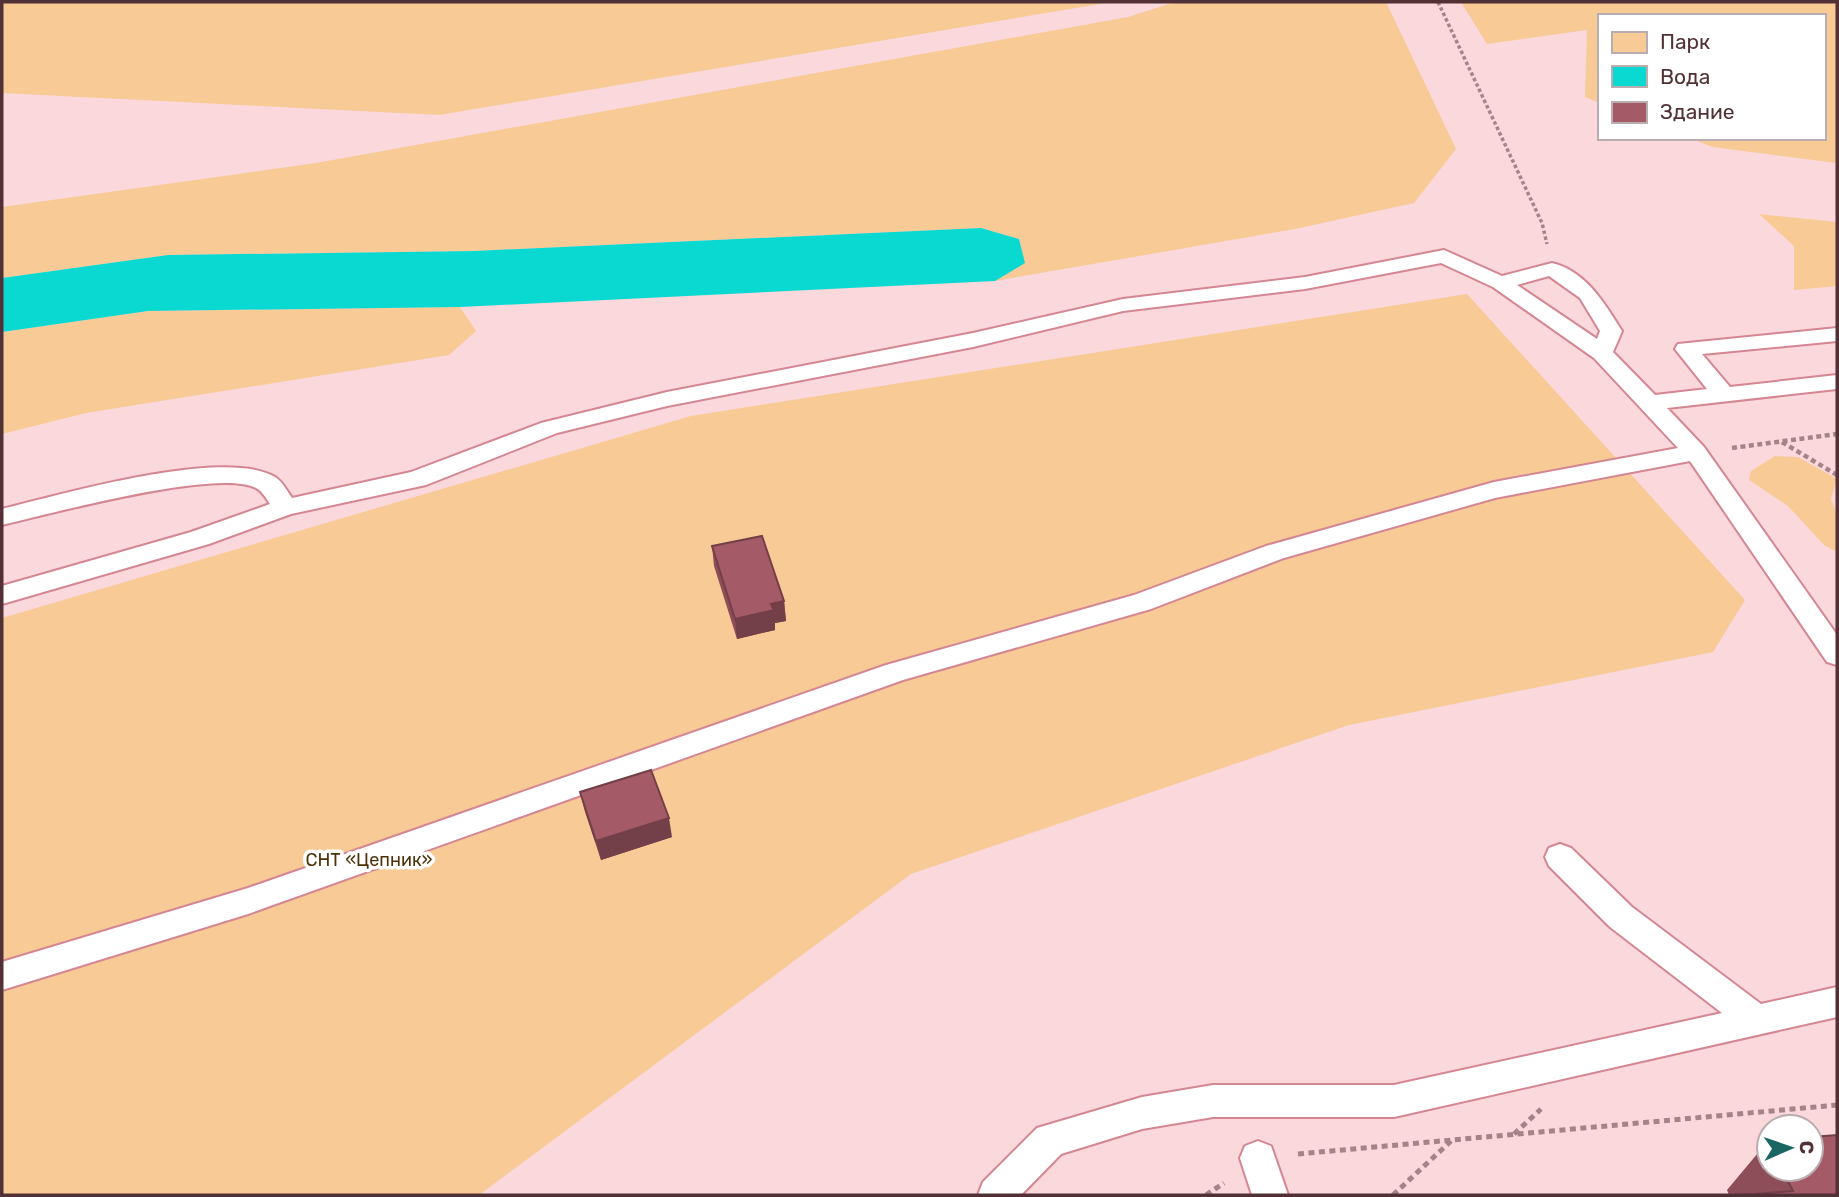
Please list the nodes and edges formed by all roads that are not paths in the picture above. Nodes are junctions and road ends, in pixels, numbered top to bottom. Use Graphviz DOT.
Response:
graph roads {
  1 [pos="1500,283"];
  2 [pos="1837,334"];
  3 [pos="1602,353"];
  4 [pos="1837,382"];
  5 [pos="1724,395"];
  6 [pos="1649,403"];
  7 [pos="1696,452"];
  8 [pos="286,508"];
  9 [pos="2,517"];
  10 [pos="2,595"];
  11 [pos="1837,655"];
  12 [pos="1560,857"];
  13 [pos="2,976"];
  14 [pos="1837,1002"];
  15 [pos="1757,1020"];
  16 [pos="1258,1158"];
  17 [pos="996,1195"];
  18 [pos="1270,1195"];
  1 -- 3 [label="lane"];
  1 -- 3 [label="lane"];
  1 -- 8 [label="lane"];
  2 -- 5 [label="lane"];
  3 -- 6 [label="lane"];
  4 -- 5 [label="lane"];
  5 -- 6 [label="lane"];
  6 -- 7 [label="lane"];
  7 -- 11 [label="lane"];
  7 -- 13 [label="lane"];
  8 -- 9 [label="lane"];
  8 -- 10 [label="lane"];
  12 -- 15 [label="lane"];
  14 -- 15 [label="lane"];
  15 -- 17 [label="lane"];
  16 -- 18 [label="lane"];
}
